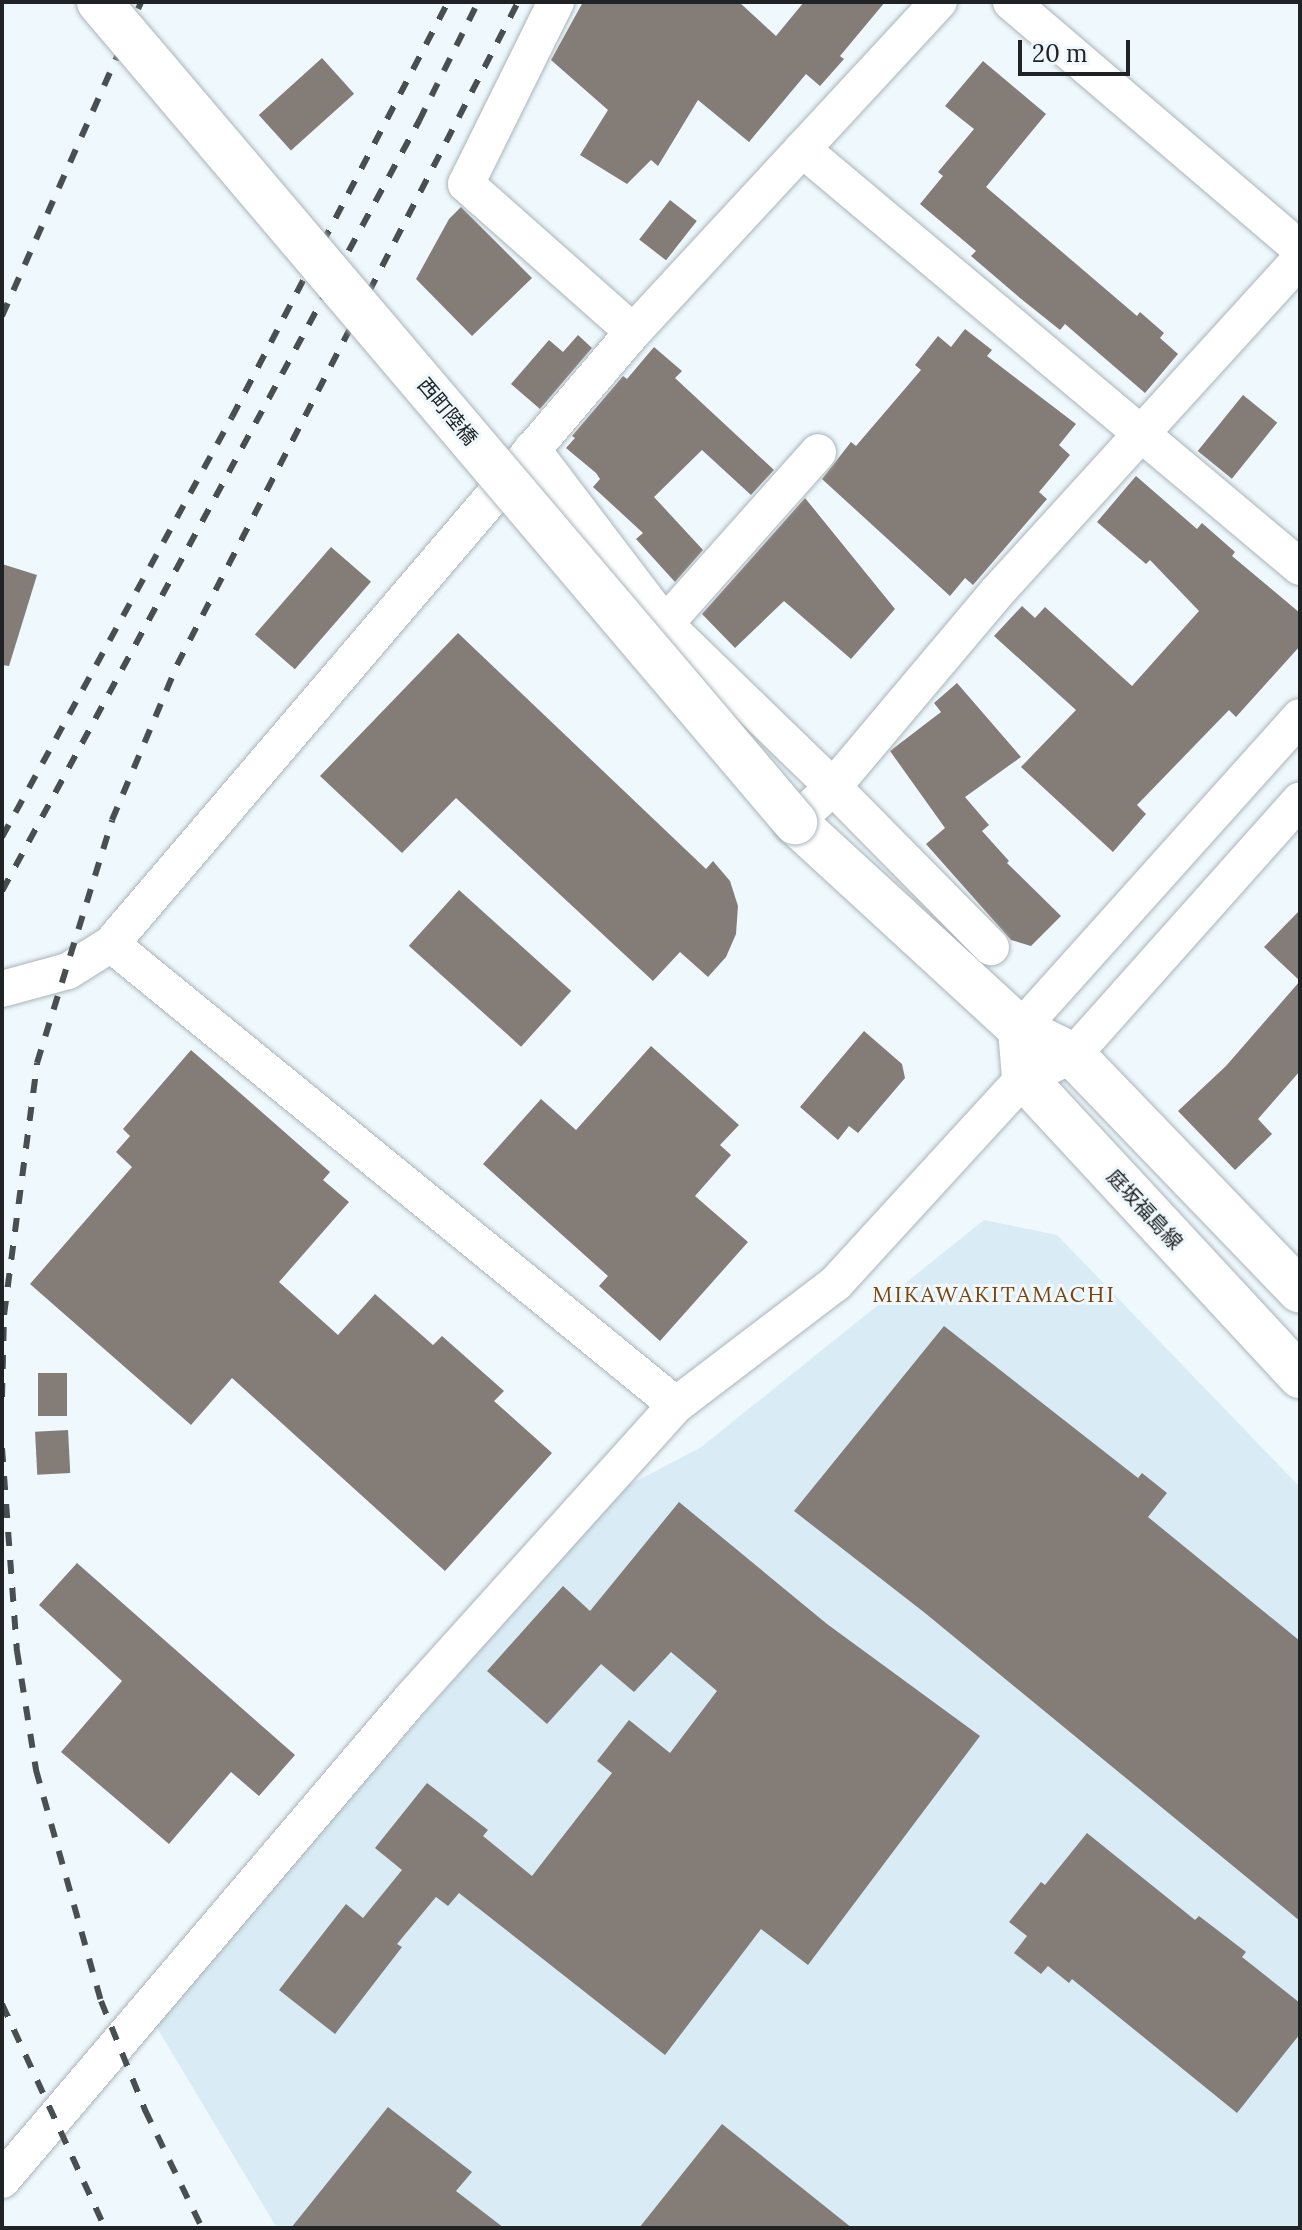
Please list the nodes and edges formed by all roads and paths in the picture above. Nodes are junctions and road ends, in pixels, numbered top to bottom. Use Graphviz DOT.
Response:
graph roads {
  1 [pos="99,2"];
  2 [pos="556,2"];
  3 [pos="939,2"];
  4 [pos="1011,2"];
  5 [pos="802,149"];
  6 [pos="1300,249"];
  7 [pos="1300,259"];
  8 [pos="633,332"];
  9 [pos="1142,431"];
  10 [pos="532,449"];
  11 [pos="818,452"];
  12 [pos="1300,567"];
  13 [pos="665,624"];
  14 [pos="1300,717"];
  15 [pos="833,787"];
  16 [pos="1300,800"];
  17 [pos="795,822"];
  18 [pos="111,944"];
  19 [pos="991,947"];
  20 [pos="2,989"];
  21 [pos="1020,1029"];
  22 [pos="1073,1055"];
  23 [pos="1024,1078"];
  24 [pos="1300,1291"];
  25 [pos="1300,1376"];
  26 [pos="676,1405"];
  27 [pos="2,2180"];
  1 -- 17 [label="main road, 西町陸橋, bridge"];
  2 -- 8 [label="street"];
  3 -- 5 [label="street"];
  4 -- 6 [label="street"];
  5 -- 8 [label="street"];
  5 -- 9 [label="street"];
  7 -- 9 [label="street"];
  8 -- 10 [label="street"];
  9 -- 12 [label="street"];
  9 -- 15 [label="street"];
  10 -- 13 [label="street"];
  10 -- 18 [label="street"];
  11 -- 13 [label="street"];
  13 -- 15 [label="street"];
  14 -- 21 [label="street"];
  15 -- 17 [label="street"];
  15 -- 19 [label="street"];
  16 -- 22 [label="street"];
  17 -- 21 [label="main road"];
  18 -- 20 [label="street"];
  18 -- 26 [label="street"];
  21 -- 22 [label="main road"];
  21 -- 23 [label="main road"];
  22 -- 23 [label="street"];
  22 -- 24 [label="main road"];
  23 -- 25 [label="main road, 庭坂福島線"];
  23 -- 26 [label="street"];
  26 -- 27 [label="street"];
}
